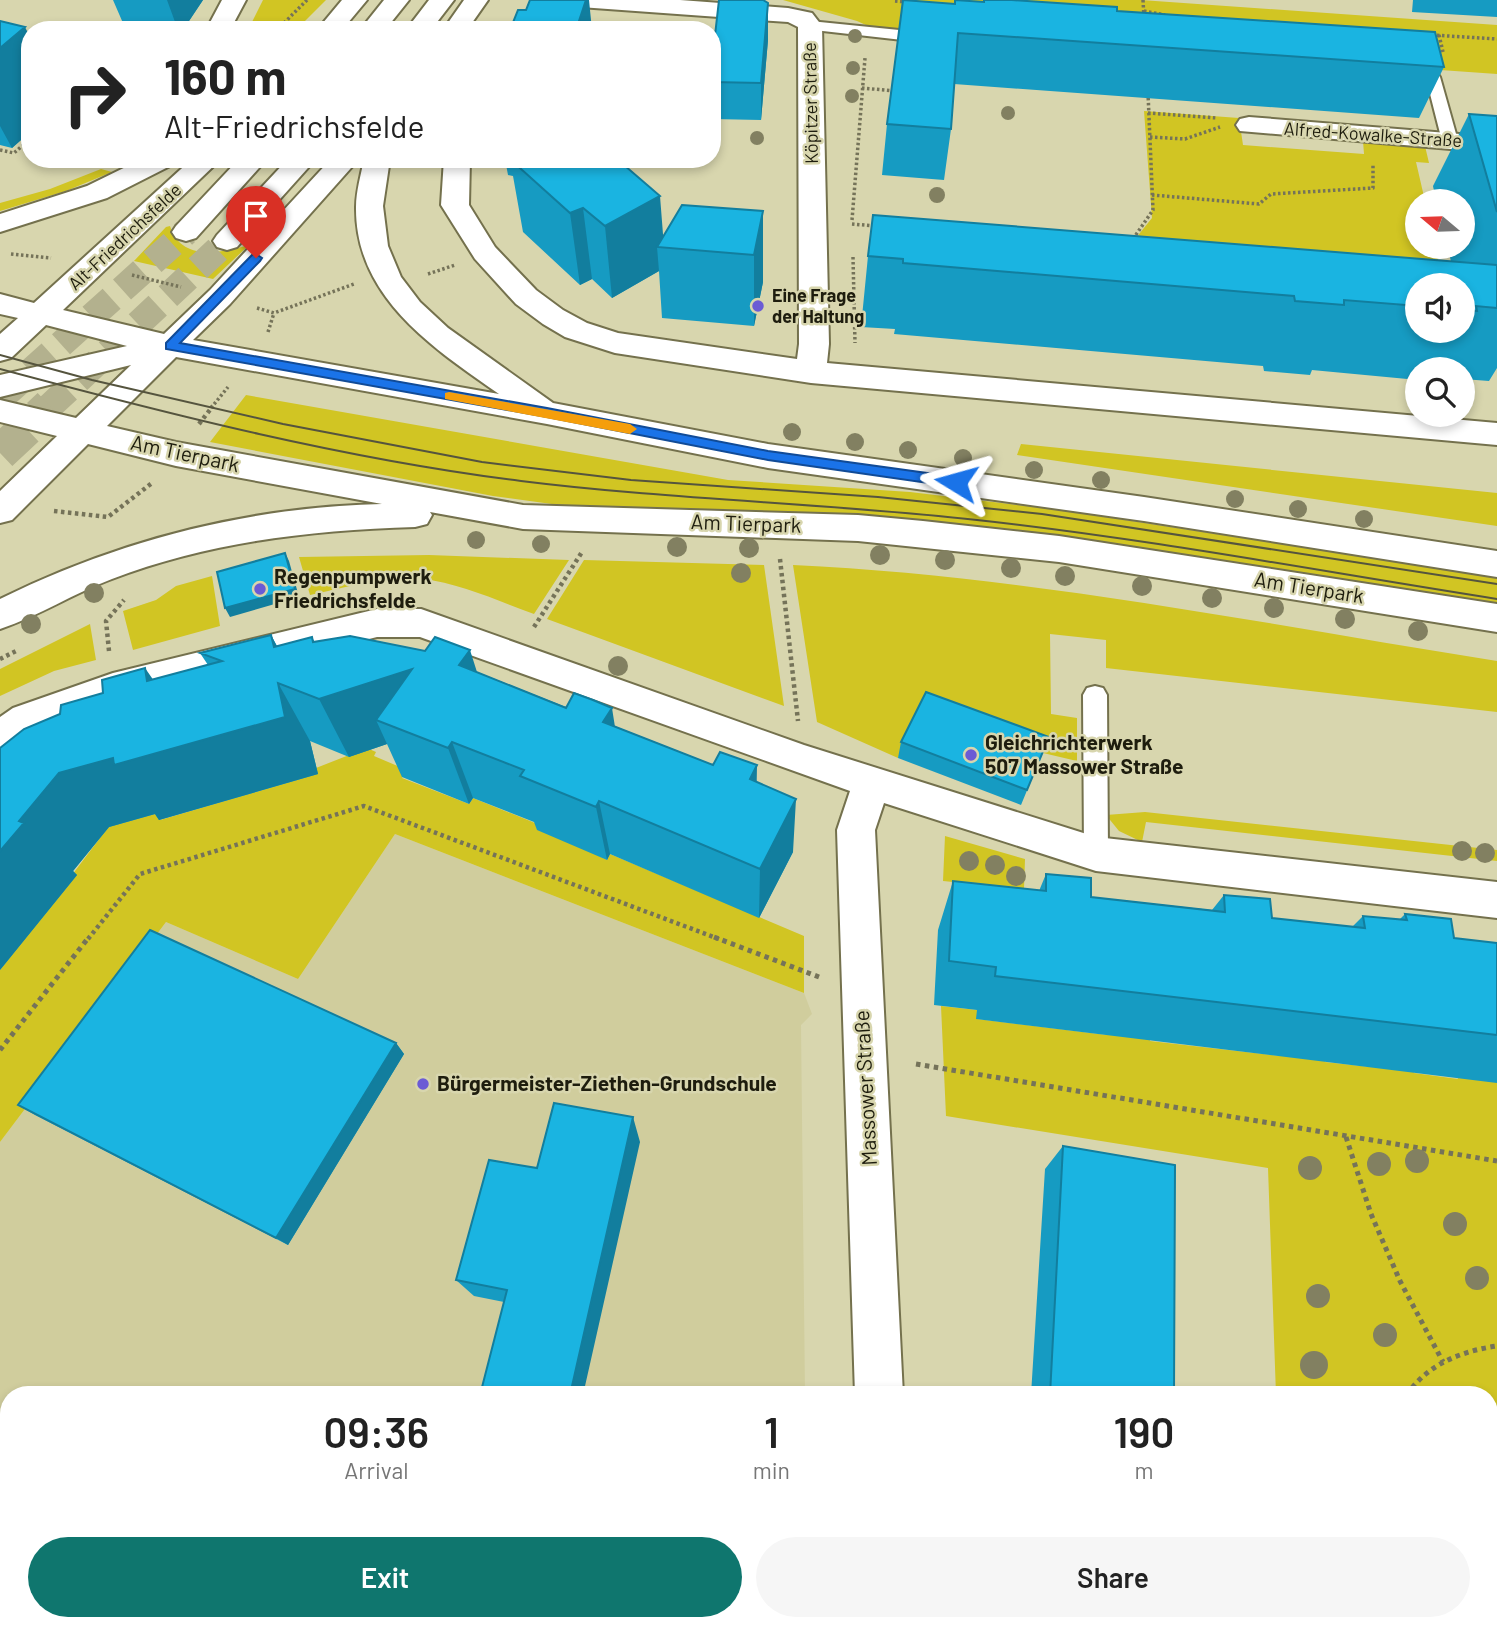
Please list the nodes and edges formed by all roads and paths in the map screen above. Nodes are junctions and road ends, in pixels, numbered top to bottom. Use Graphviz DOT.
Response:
graph roads {
  1 [pos="234,0"];
  2 [pos="307,0"];
  3 [pos="355,0"];
  4 [pos="397,0"];
  5 [pos="442,0"];
  6 [pos="476,0"];
  7 [pos="1143,0"];
  8 [pos="895,1"];
  9 [pos="567,2"];
  10 [pos="909,2"];
  11 [pos="1144,12"];
  12 [pos="1144,20"];
  13 [pos="223,21"];
  14 [pos="286,21"];
  15 [pos="337,21"];
  16 [pos="380,21"];
  17 [pos="425,21"];
  18 [pos="461,21"];
  19 [pos="1157,21"];
  20 [pos="810,26"];
  21 [pos="867,33"];
  22 [pos="1428,35"];
  23 [pos="944,39"];
  24 [pos="1497,39"];
  25 [pos="1390,71"];
  26 [pos="862,88"];
  27 [pos="1147,89"];
  28 [pos="896,91"];
  29 [pos="1148,113"];
  30 [pos="1216,118"];
  31 [pos="1248,125"];
  32 [pos="1372,135"];
  33 [pos="1150,137"];
  34 [pos="1185,139"];
  35 [pos="1450,141"];
  36 [pos="1497,145"];
  37 [pos="21,147"];
  38 [pos="0,150"];
  39 [pos="145,168"];
  40 [pos="198,168"];
  41 [pos="246,168"];
  42 [pos="295,168"];
  43 [pos="338,168"];
  44 [pos="375,168"];
  45 [pos="457,168"];
  46 [pos="1152,195"];
  47 [pos="0,223"];
  48 [pos="852,224"];
  49 [pos="877,226"];
  50 [pos="186,232"];
  51 [pos="852,236"];
  52 [pos="227,241"];
  53 [pos="1129,244"];
  54 [pos="853,248"];
  55 [pos="0,252"];
  56 [pos="485,254"];
  57 [pos="95,266"];
  58 [pos="384,275"];
  59 [pos="220,297"];
  60 [pos="0,304"];
  61 [pos="41,314"];
  62 [pos="170,346"];
  63 [pos="856,348"];
  64 [pos="0,351"];
  65 [pos="62,372"];
  66 [pos="811,372"];
  67 [pos="0,386"];
  68 [pos="0,411"];
  69 [pos="547,413"];
  70 [pos="82,431"];
  71 [pos="1497,434"];
  72 [pos="5,506"];
  73 [pos="108,517"];
  74 [pos="523,517"];
  75 [pos="583,551"];
  76 [pos="780,556"];
  77 [pos="1497,564"];
  78 [pos="129,595"];
  79 [pos="0,615"];
  80 [pos="1497,618"];
  81 [pos="515,658"];
  82 [pos="113,688"];
  83 [pos="1095,695"];
  84 [pos="0,736"];
  85 [pos="802,760"];
  86 [pos="873,783"];
  87 [pos="1096,854"];
  88 [pos="1497,900"];
  89 [pos="862,994"];
  90 [pos="0,1050"];
  91 [pos="916,1064"];
  92 [pos="1346,1137"];
  93 [pos="1497,1161"];
  94 [pos="1497,1346"];
  95 [pos="1443,1362"];
  96 [pos="879,1386"];
  97 [pos="1412,1386"];
  1 -- 13 [label="main road"];
  2 -- 14 [label="path"];
  3 -- 15 [label="main road"];
  4 -- 16 [label="main road"];
  5 -- 17 [label="main road"];
  6 -- 18 [label="main road"];
  7 -- 11 [label="path"];
  8 -- 10 [label="path"];
  9 -- 20 [label="main road, Köpitzer Straße"];
  11 -- 12 [label="path"];
  11 -- 19 [label="path"];
  20 -- 21 [label="lane"];
  20 -- 66 [label="main road, Köpitzer Straße"];
  21 -- 23 [label="lane"];
  21 -- 26 [label="path"];
  22 -- 24 [label="path"];
  25 -- 35 [label="lane"];
  26 -- 28 [label="path"];
  26 -- 48 [label="path"];
  27 -- 29 [label="path"];
  29 -- 30 [label="path"];
  29 -- 33 [label="path"];
  31 -- 32 [label="main road, Alfred-Kowalke-Straße"];
  32 -- 35 [label="main road, Alfred-Kowalke-Straße"];
  32 -- 46 [label="path"];
  33 -- 34 [label="path"];
  33 -- 46 [label="path"];
  35 -- 36 [label="main road, Alfred-Kowalke-Straße"];
  37 -- 38 [label="path"];
  39 -- 47 [label="main road"];
  40 -- 57 [label="main road, Alt-Friedrichsfelde"];
  41 -- 50 [label="main road, Alt-Friedrichsfelde"];
  42 -- 52 [label="main road"];
  43 -- 59 [label="main road"];
  44 -- 58 [label="main road"];
  45 -- 56 [label="main road"];
  46 -- 53 [label="path"];
  48 -- 49 [label="path"];
  48 -- 51 [label="path"];
  54 -- 63 [label="path"];
  55 -- 57 [label="path"];
  56 -- 58 [label="path"];
  56 -- 66 [label="main road"];
  57 -- 59 [label="path"];
  57 -- 61 [label="main road, Alt-Friedrichsfelde"];
  58 -- 59 [label="path"];
  58 -- 69 [label="main road"];
  59 -- 62 [label="main road"];
  60 -- 61 [label="main road"];
  61 -- 62 [label="main road"];
  61 -- 64 [label="main road, Alt-Friedrichsfelde"];
  61 -- 65 [label="main road"];
  62 -- 65 [label="main road"];
  62 -- 69 [label="main road"];
  62 -- 70 [label="main road"];
  65 -- 67 [label="main road"];
  65 -- 70 [label="main road"];
  66 -- 71 [label="main road"];
  68 -- 70 [label="main road, Am Tierpark"];
  69 -- 77 [label="main road"];
  70 -- 72 [label="main road"];
  70 -- 74 [label="main road, Am Tierpark"];
  72 -- 73 [label="path"];
  74 -- 79 [label="main road"];
  74 -- 80 [label="main road, Am Tierpark"];
  75 -- 81 [label="path"];
  76 -- 85 [label="path"];
  78 -- 82 [label="path"];
  81 -- 82 [label="main road"];
  81 -- 85 [label="main road"];
  82 -- 84 [label="main road"];
  83 -- 87 [label="lane"];
  85 -- 86 [label="main road"];
  86 -- 87 [label="main road"];
  86 -- 89 [label="main road, Massower Straße"];
  87 -- 88 [label="main road"];
  89 -- 90 [label="path"];
  89 -- 96 [label="main road, Massower Straße"];
  91 -- 92 [label="path"];
  92 -- 93 [label="path"];
  92 -- 95 [label="path"];
  94 -- 95 [label="path"];
  95 -- 97 [label="path"];
}
